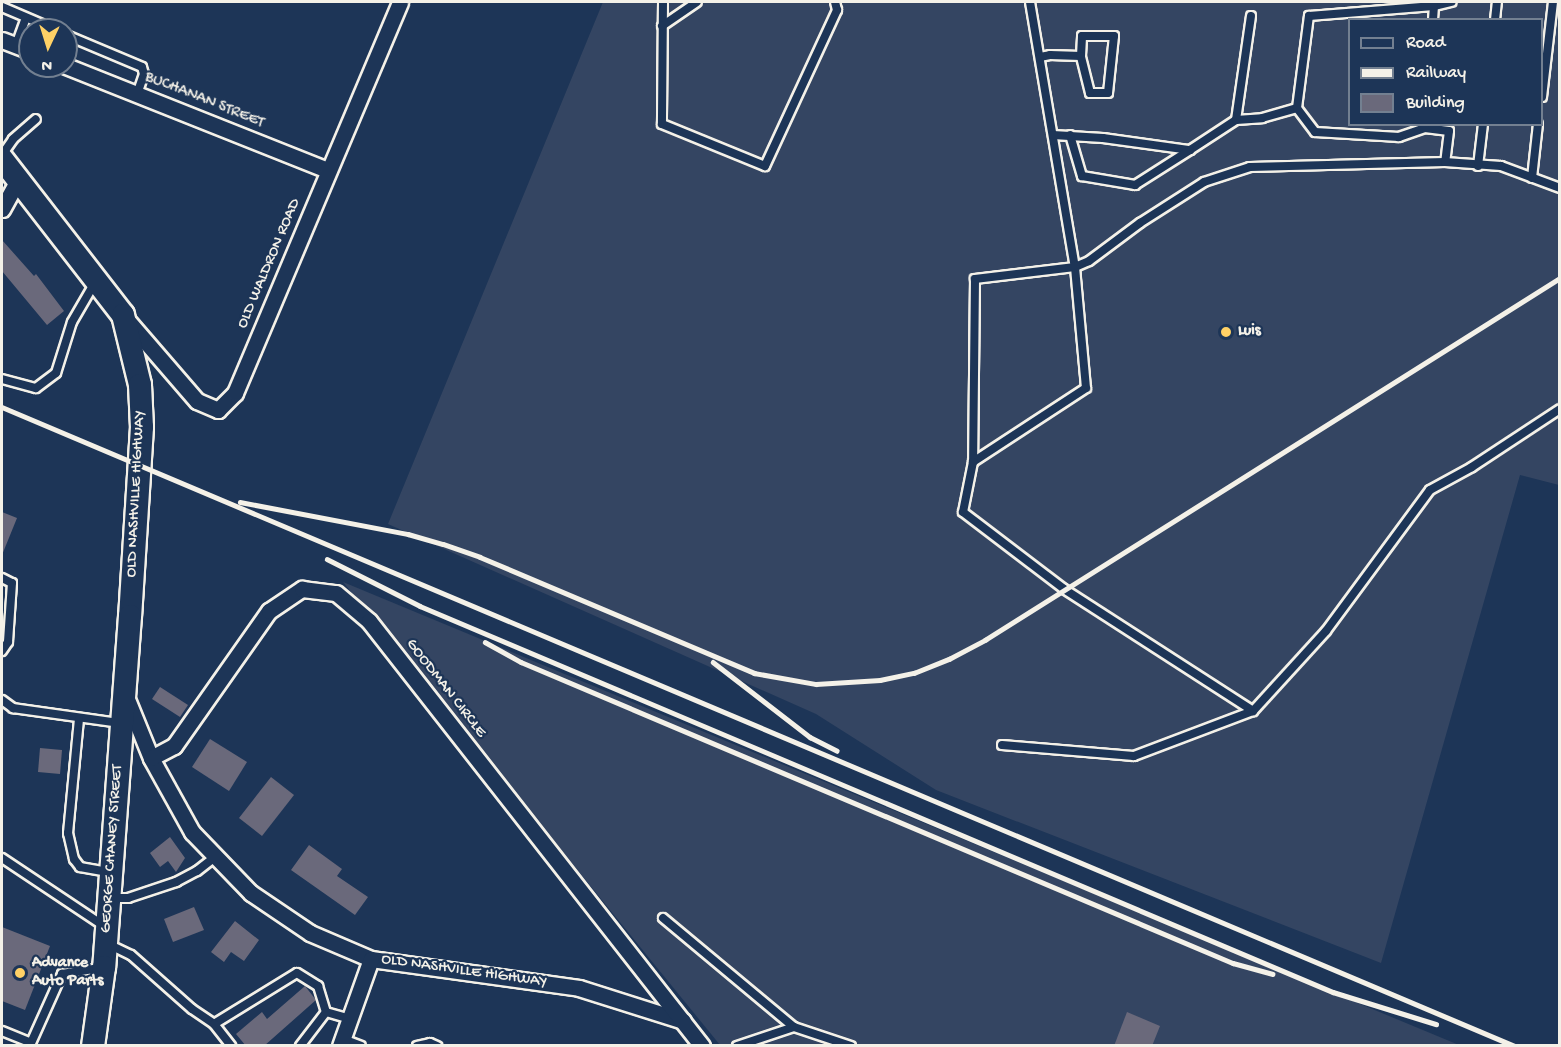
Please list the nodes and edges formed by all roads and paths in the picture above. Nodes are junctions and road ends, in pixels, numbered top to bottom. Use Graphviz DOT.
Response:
graph roads {
  1 [pos="400,2"];
  2 [pos="663,2"];
  3 [pos="697,2"];
  4 [pos="835,2"];
  5 [pos="1030,2"];
  6 [pos="1452,2"];
  7 [pos="1497,2"];
  8 [pos="1553,2"];
  9 [pos="1434,6"];
  10 [pos="2,7"];
  11 [pos="1251,16"];
  12 [pos="26,18"];
  13 [pos="1433,18"];
  14 [pos="1495,18"];
  15 [pos="662,26"];
  16 [pos="78,39"];
  17 [pos="1081,56"];
  18 [pos="1040,57"];
  19 [pos="78,71"];
  20 [pos="1543,88"];
  21 [pos="137,94"];
  22 [pos="1297,108"];
  23 [pos="36,119"];
  24 [pos="1236,120"];
  25 [pos="1426,126"];
  26 [pos="1483,126"];
  27 [pos="1538,126"];
  28 [pos="1053,135"];
  29 [pos="1070,135"];
  30 [pos="1190,150"];
  31 [pos="2,157"];
  32 [pos="1445,162"];
  33 [pos="1478,166"];
  34 [pos="328,170"];
  35 [pos="1532,178"];
  36 [pos="18,180"];
  37 [pos="1560,188"];
  38 [pos="2,209"];
  39 [pos="1075,267"];
  40 [pos="96,280"];
  41 [pos="123,315"];
  42 [pos="2,379"];
  43 [pos="1560,409"];
  44 [pos="973,462"];
  45 [pos="2,578"];
  46 [pos="2,651"];
  47 [pos="124,692"];
  48 [pos="2,700"];
  49 [pos="1253,711"];
  50 [pos="79,719"];
  51 [pos="121,723"];
  52 [pos="1002,745"];
  53 [pos="151,758"];
  54 [pos="216,856"];
  55 [pos="2,858"];
  56 [pos="111,872"];
  57 [pos="110,897"];
  58 [pos="663,918"];
  59 [pos="107,936"];
  60 [pos="371,959"];
  61 [pos="104,967"];
  62 [pos="326,1012"];
  63 [pos="350,1019"];
  64 [pos="683,1021"];
  65 [pos="214,1024"];
  66 [pos="794,1028"];
  67 [pos="2,1031"];
  68 [pos="341,1042"];
  69 [pos="93,1046"];
  70 [pos="231,1046"];
  71 [pos="300,1046"];
  72 [pos="361,1046"];
  73 [pos="417,1046"];
  74 [pos="437,1046"];
  75 [pos="702,1046"];
  76 [pos="737,1046"];
  77 [pos="851,1046"];
  1 -- 34 [label="street, OLD WALDRON ROAD"];
  2 -- 15 [label="lane"];
  3 -- 15 [label="lane"];
  4 -- 15 [label="lane"];
  5 -- 18 [label="lane"];
  6 -- 9 [label="lane"];
  7 -- 14 [label="lane"];
  8 -- 20 [label="lane"];
  9 -- 13 [label="lane"];
  9 -- 22 [label="lane"];
  10 -- 12 [label="lane"];
  11 -- 24 [label="lane"];
  16 -- 21 [label="lane"];
  17 -- 17 [label="lane"];
  17 -- 18 [label="lane"];
  18 -- 28 [label="lane"];
  19 -- 21 [label="street, BUCHANAN STREET"];
  21 -- 34 [label="street, BUCHANAN STREET"];
  22 -- 24 [label="lane"];
  22 -- 25 [label="lane"];
  23 -- 31 [label="lane"];
  24 -- 30 [label="lane"];
  25 -- 32 [label="lane"];
  26 -- 33 [label="lane"];
  27 -- 35 [label="lane"];
  28 -- 29 [label="lane"];
  28 -- 39 [label="lane"];
  29 -- 30 [label="lane"];
  29 -- 30 [label="lane"];
  31 -- 36 [label="main road, OLD NASHVILLE HIGHWAY"];
  32 -- 33 [label="lane"];
  32 -- 39 [label="lane"];
  33 -- 35 [label="lane"];
  34 -- 41 [label="street, OLD WALDRON ROAD"];
  35 -- 37 [label="lane"];
  36 -- 38 [label="street"];
  36 -- 40 [label="main road, OLD NASHVILLE HIGHWAY"];
  39 -- 44 [label="lane"];
  39 -- 44 [label="lane"];
  40 -- 41 [label="main road, OLD NASHVILLE HIGHWAY"];
  40 -- 42 [label="lane"];
  41 -- 47 [label="main road, OLD NASHVILLE HIGHWAY"];
  43 -- 49 [label="lane"];
  44 -- 49 [label="lane"];
  45 -- 46 [label="lane"];
  47 -- 51 [label="main road, OLD NASHVILLE HIGHWAY"];
  47 -- 53 [label="street, OLD NASHVILLE HIGHWAY"];
  48 -- 50 [label="lane"];
  49 -- 52 [label="lane"];
  50 -- 51 [label="lane"];
  50 -- 56 [label="lane"];
  51 -- 56 [label="main road, GEORGE CHANEY STREET"];
  53 -- 54 [label="street, OLD NASHVILLE HIGHWAY"];
  53 -- 64 [label="street, GOODMAN CIRCLE"];
  54 -- 57 [label="lane"];
  54 -- 60 [label="street, OLD NASHVILLE HIGHWAY"];
  55 -- 59 [label="lane"];
  56 -- 57 [label="main road, GEORGE CHANEY STREET"];
  57 -- 59 [label="main road, GEORGE CHANEY STREET"];
  58 -- 66 [label="lane"];
  59 -- 61 [label="main road, GEORGE CHANEY STREET"];
  59 -- 65 [label="lane"];
  60 -- 63 [label="street"];
  60 -- 64 [label="street, OLD NASHVILLE HIGHWAY"];
  61 -- 67 [label="lane"];
  61 -- 69 [label="main road, GEORGE CHANEY STREET"];
  62 -- 63 [label="lane"];
  62 -- 65 [label="lane"];
  62 -- 71 [label="lane"];
  63 -- 68 [label="street"];
  64 -- 75 [label="street"];
  65 -- 70 [label="lane"];
  66 -- 76 [label="lane"];
  66 -- 77 [label="lane"];
  68 -- 72 [label="lane"];
  73 -- 74 [label="lane"];
}
